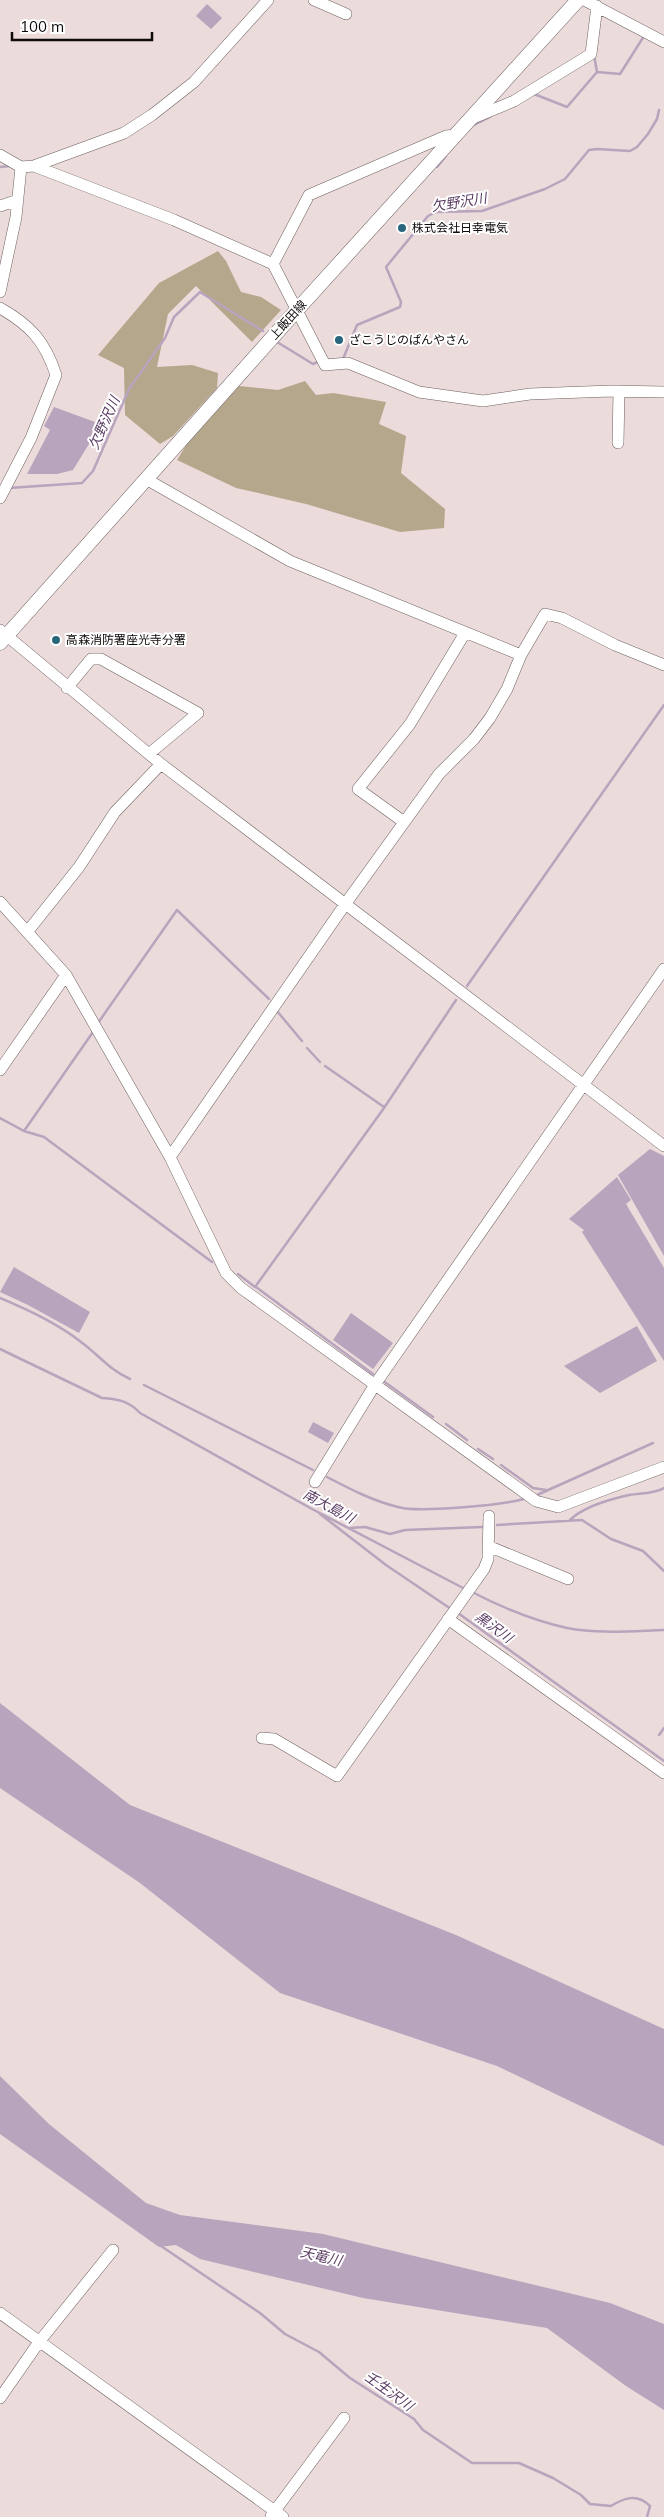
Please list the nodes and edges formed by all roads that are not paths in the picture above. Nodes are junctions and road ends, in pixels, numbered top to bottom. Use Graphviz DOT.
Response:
graph roads {
  1 [pos="268,0"];
  2 [pos="314,0"];
  3 [pos="578,0"];
  4 [pos="584,0"];
  5 [pos="597,6"];
  6 [pos="346,14"];
  7 [pos="664,42"];
  8 [pos="471,119"];
  9 [pos="456,135"];
  10 [pos="0,155"];
  11 [pos="21,166"];
  12 [pos="34,166"];
  13 [pos="18,200"];
  14 [pos="0,206"];
  15 [pos="273,264"];
  16 [pos="0,292"];
  17 [pos="0,308"];
  18 [pos="296,311"];
  19 [pos="619,391"];
  20 [pos="664,392"];
  21 [pos="618,443"];
  22 [pos="146,479"];
  23 [pos="3,493"];
  24 [pos="465,633"];
  25 [pos="2,636"];
  26 [pos="521,655"];
  27 [pos="664,665"];
  28 [pos="67,688"];
  29 [pos="149,754"];
  30 [pos="161,764"];
  31 [pos="404,822"];
  32 [pos="0,902"];
  33 [pos="346,903"];
  34 [pos="28,931"];
  35 [pos="664,969"];
  36 [pos="66,974"];
  37 [pos="0,1070"];
  38 [pos="583,1086"];
  39 [pos="664,1146"];
  40 [pos="170,1157"];
  41 [pos="376,1383"];
  42 [pos="664,1467"];
  43 [pos="315,1482"];
  44 [pos="489,1516"];
  45 [pos="488,1546"];
  46 [pos="568,1580"];
  47 [pos="450,1617"];
  48 [pos="262,1738"];
  49 [pos="664,1773"];
  50 [pos="113,2250"];
  51 [pos="0,2313"];
  52 [pos="39,2342"];
  53 [pos="0,2398"];
  54 [pos="344,2418"];
  55 [pos="276,2515"];
  1 -- 12 [label="street"];
  2 -- 6 [label="street"];
  3 -- 8 [label="main road, 上飯田線"];
  4 -- 5 [label="street"];
  5 -- 7 [label="street"];
  5 -- 8 [label="street"];
  8 -- 9 [label="main road, 上飯田線"];
  9 -- 15 [label="street"];
  9 -- 18 [label="main road, 上飯田線"];
  10 -- 11 [label="street"];
  11 -- 12 [label="street"];
  11 -- 13 [label="street"];
  12 -- 15 [label="street"];
  13 -- 14 [label="street"];
  13 -- 16 [label="street"];
  15 -- 18 [label="street"];
  17 -- 23 [label="street"];
  18 -- 19 [label="street"];
  18 -- 22 [label="main road, 上飯田線"];
  19 -- 20 [label="street"];
  19 -- 21 [label="street"];
  22 -- 24 [label="street"];
  22 -- 25 [label="main road, 上飯田線"];
  24 -- 26 [label="street"];
  24 -- 31 [label="street"];
  25 -- 28 [label="street"];
  26 -- 27 [label="street"];
  26 -- 31 [label="street"];
  28 -- 29 [label="street"];
  28 -- 29 [label="street"];
  29 -- 30 [label="street"];
  30 -- 33 [label="street"];
  30 -- 34 [label="street"];
  31 -- 33 [label="street"];
  32 -- 34 [label="street"];
  33 -- 38 [label="street"];
  33 -- 40 [label="street"];
  34 -- 36 [label="street"];
  35 -- 38 [label="street"];
  36 -- 37 [label="street"];
  36 -- 40 [label="street"];
  38 -- 39 [label="street"];
  38 -- 41 [label="street"];
  40 -- 41 [label="street"];
  41 -- 42 [label="street"];
  41 -- 43 [label="street"];
  44 -- 45 [label="street"];
  45 -- 46 [label="street"];
  45 -- 47 [label="street"];
  47 -- 48 [label="street"];
  47 -- 49 [label="street"];
  50 -- 52 [label="street"];
  51 -- 52 [label="street"];
  52 -- 53 [label="street"];
  52 -- 55 [label="street"];
  54 -- 55 [label="street"];
}
